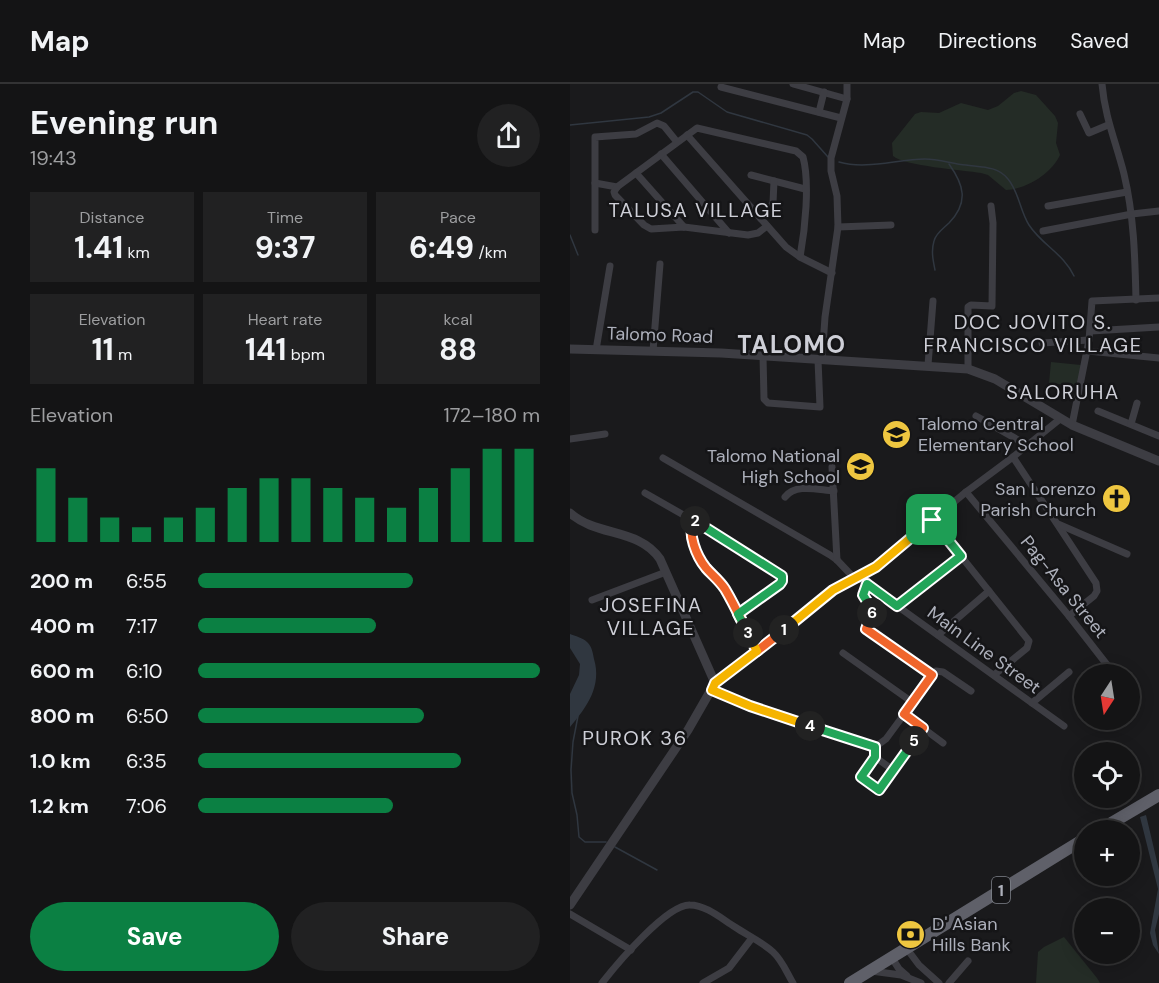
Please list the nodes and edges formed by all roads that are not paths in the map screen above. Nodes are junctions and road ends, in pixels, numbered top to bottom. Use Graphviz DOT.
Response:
graph roads {
  1 [pos="724,84"];
  2 [pos="793,84"];
  3 [pos="847,84"];
  4 [pos="1102,84"];
  5 [pos="824,92"];
  6 [pos="847,99"];
  7 [pos="819,112"];
  8 [pos="1080,114"];
  9 [pos="842,118"];
  10 [pos="1108,125"];
  11 [pos="687,135"];
  12 [pos="677,142"];
  13 [pos="661,154"];
  14 [pos="636,173"];
  15 [pos="751,175"];
  16 [pos="774,181"];
  17 [pos="595,183"];
  18 [pos="805,189"];
  19 [pos="616,190"];
  20 [pos="1127,192"];
  21 [pos="991,206"];
  22 [pos="1048,206"];
  23 [pos="1159,211"];
  24 [pos="1132,214"];
  25 [pos="761,219"];
  26 [pos="891,225"];
  27 [pos="684,226"];
  28 [pos="767,226"];
  29 [pos="838,227"];
  30 [pos="595,230"];
  31 [pos="1043,231"];
  32 [pos="729,233"];
  33 [pos="800,257"];
  34 [pos="660,264"];
  35 [pos="610,266"];
  36 [pos="832,273"];
  37 [pos="1159,298"];
  38 [pos="1136,300"];
  39 [pos="933,301"];
  40 [pos="1159,327"];
  41 [pos="1091,331"];
  42 [pos="1089,340"];
  43 [pos="1042,343"];
  44 [pos="570,349"];
  45 [pos="596,350"];
  46 [pos="653,351"];
  47 [pos="1088,351"];
  48 [pos="763,356"];
  49 [pos="1159,358"];
  50 [pos="820,360"];
  51 [pos="928,365"];
  52 [pos="968,369"];
  53 [pos="1137,403"];
  54 [pos="1098,411"];
  55 [pos="976,416"];
  56 [pos="1060,419"];
  57 [pos="1131,424"];
  58 [pos="1072,425"];
  59 [pos="605,434"];
  60 [pos="1159,436"];
  61 [pos="570,439"];
  62 [pos="1027,445"];
  63 [pos="1013,457"];
  64 [pos="663,458"];
  65 [pos="1159,461"];
  66 [pos="832,467"];
  67 [pos="834,491"];
  68 [pos="966,492"];
  69 [pos="645,493"];
  70 [pos="785,497"];
  71 [pos="570,513"];
  72 [pos="694,520"];
  73 [pos="932,520"];
  74 [pos="1056,523"];
  75 [pos="1127,555"];
  76 [pos="961,556"];
  77 [pos="837,560"];
  78 [pos="666,572"];
  79 [pos="856,578"];
  80 [pos="867,584"];
  81 [pos="989,591"];
  82 [pos="592,600"];
  83 [pos="897,606"];
  84 [pos="738,614"];
  85 [pos="1069,616"];
  86 [pos="938,635"];
  87 [pos="757,651"];
  88 [pos="843,653"];
  89 [pos="1106,664"];
  90 [pos="1069,672"];
  91 [pos="932,675"];
  92 [pos="994,675"];
  93 [pos="713,687"];
  94 [pos="970,691"];
  95 [pos="912,702"];
  96 [pos="1032,702"];
  97 [pos="904,714"];
  98 [pos="1064,726"];
  99 [pos="923,728"];
  100 [pos="943,742"];
  101 [pos="875,747"];
  102 [pos="875,757"];
  103 [pos="893,770"];
  104 [pos="1159,795"];
  105 [pos="1117,820"];
  106 [pos="1074,845"];
  107 [pos="570,905"];
  108 [pos="570,914"];
  109 [pos="752,938"];
  110 [pos="907,949"];
  111 [pos="631,950"];
  112 [pos="892,958"];
  113 [pos="968,961"];
  114 [pos="871,971"];
  115 [pos="910,978"];
  116 [pos="602,983"];
  117 [pos="703,983"];
  118 [pos="793,983"];
  119 [pos="850,983"];
  120 [pos="921,983"];
  121 [pos="939,983"];
  122 [pos="949,983"];
  1 -- 7 [label="street"];
  2 -- 5 [label="street"];
  3 -- 6 [label="street"];
  4 -- 10 [label="street"];
  5 -- 6 [label="street"];
  5 -- 7 [label="street"];
  6 -- 9 [label="street"];
  7 -- 9 [label="street"];
  8 -- 10 [label="street"];
  9 -- 29 [label="street"];
  10 -- 20 [label="street"];
  11 -- 12 [label="street"];
  11 -- 18 [label="street"];
  11 -- 25 [label="street"];
  12 -- 13 [label="street"];
  12 -- 17 [label="street"];
  13 -- 14 [label="street"];
  13 -- 32 [label="street"];
  14 -- 19 [label="street"];
  14 -- 27 [label="street"];
  15 -- 16 [label="street"];
  16 -- 18 [label="street"];
  16 -- 25 [label="street"];
  17 -- 19 [label="street"];
  17 -- 30 [label="street"];
  18 -- 33 [label="street"];
  19 -- 27 [label="street"];
  20 -- 22 [label="street"];
  20 -- 24 [label="street"];
  21 -- 52 [label="street"];
  23 -- 24 [label="street"];
  24 -- 31 [label="street"];
  24 -- 38 [label="street"];
  25 -- 28 [label="street"];
  26 -- 29 [label="street"];
  27 -- 32 [label="street"];
  28 -- 32 [label="street"];
  28 -- 33 [label="street"];
  29 -- 36 [label="street"];
  33 -- 36 [label="street"];
  34 -- 46 [label="street"];
  35 -- 45 [label="street"];
  36 -- 50 [label="street"];
  37 -- 38 [label="street"];
  38 -- 41 [label="street"];
  39 -- 51 [label="street"];
  40 -- 41 [label="street"];
  41 -- 42 [label="street"];
  42 -- 43 [label="street"];
  42 -- 47 [label="street"];
  44 -- 45 [label="street, Talomo Road"];
  45 -- 46 [label="street, Talomo Road"];
  46 -- 48 [label="street, Talomo Road"];
  47 -- 49 [label="street"];
  47 -- 58 [label="street"];
  48 -- 50 [label="street, Talomo Road"];
  48 -- 50 [label="street"];
  50 -- 51 [label="street, Talomo Road"];
  51 -- 52 [label="street, Talomo Road"];
  52 -- 56 [label="street, Talomo Road"];
  53 -- 57 [label="street"];
  54 -- 57 [label="street"];
  55 -- 62 [label="street"];
  56 -- 58 [label="street, Talomo Road"];
  56 -- 62 [label="street"];
  57 -- 60 [label="street"];
  58 -- 65 [label="street, Talomo Road"];
  59 -- 61 [label="street"];
  62 -- 63 [label="street"];
  63 -- 68 [label="street"];
  63 -- 74 [label="street"];
  64 -- 77 [label="street, Main Line Street"];
  66 -- 67 [label="street"];
  67 -- 70 [label="street"];
  67 -- 77 [label="street"];
  68 -- 73 [label="street"];
  68 -- 85 [label="street, Pag-Asa Street"];
  69 -- 72 [label="street"];
  71 -- 78 [label="street"];
  72 -- 84 [label="street"];
  72 -- 84 [label="street"];
  73 -- 76 [label="street"];
  73 -- 79 [label="street"];
  74 -- 75 [label="street"];
  74 -- 85 [label="street"];
  76 -- 81 [label="street"];
  76 -- 83 [label="street"];
  77 -- 79 [label="street, Main Line Street"];
  78 -- 82 [label="street"];
  78 -- 93 [label="street"];
  79 -- 80 [label="street, Main Line Street"];
  79 -- 87 [label="street"];
  80 -- 83 [label="street, Main Line Street"];
  80 -- 91 [label="street"];
  81 -- 86 [label="street"];
  81 -- 92 [label="street"];
  83 -- 86 [label="street, Main Line Street"];
  84 -- 87 [label="street"];
  85 -- 89 [label="street, Pag-Asa Street"];
  86 -- 92 [label="street, Main Line Street"];
  87 -- 93 [label="street"];
  88 -- 95 [label="street"];
  90 -- 96 [label="street"];
  91 -- 94 [label="street"];
  91 -- 95 [label="street"];
  92 -- 96 [label="street, Main Line Street"];
  93 -- 101 [label="street"];
  93 -- 107 [label="street"];
  95 -- 97 [label="street"];
  96 -- 98 [label="street, Main Line Street"];
  97 -- 99 [label="street"];
  97 -- 101 [label="street"];
  99 -- 100 [label="street"];
  99 -- 103 [label="street"];
  101 -- 102 [label="street"];
  102 -- 103 [label="street"];
  102 -- 103 [label="street"];
  104 -- 105 [label="highway"];
  106 -- 110 [label="highway, 1"];
  108 -- 111 [label="street"];
  109 -- 111 [label="street"];
  109 -- 117 [label="street"];
  109 -- 118 [label="street"];
  110 -- 112 [label="highway, 1"];
  110 -- 121 [label="street"];
  111 -- 116 [label="street"];
  112 -- 114 [label="highway, 1"];
  112 -- 115 [label="street"];
  113 -- 122 [label="street"];
  114 -- 115 [label="street"];
  114 -- 119 [label="highway, 1"];
  115 -- 120 [label="street"];
}
